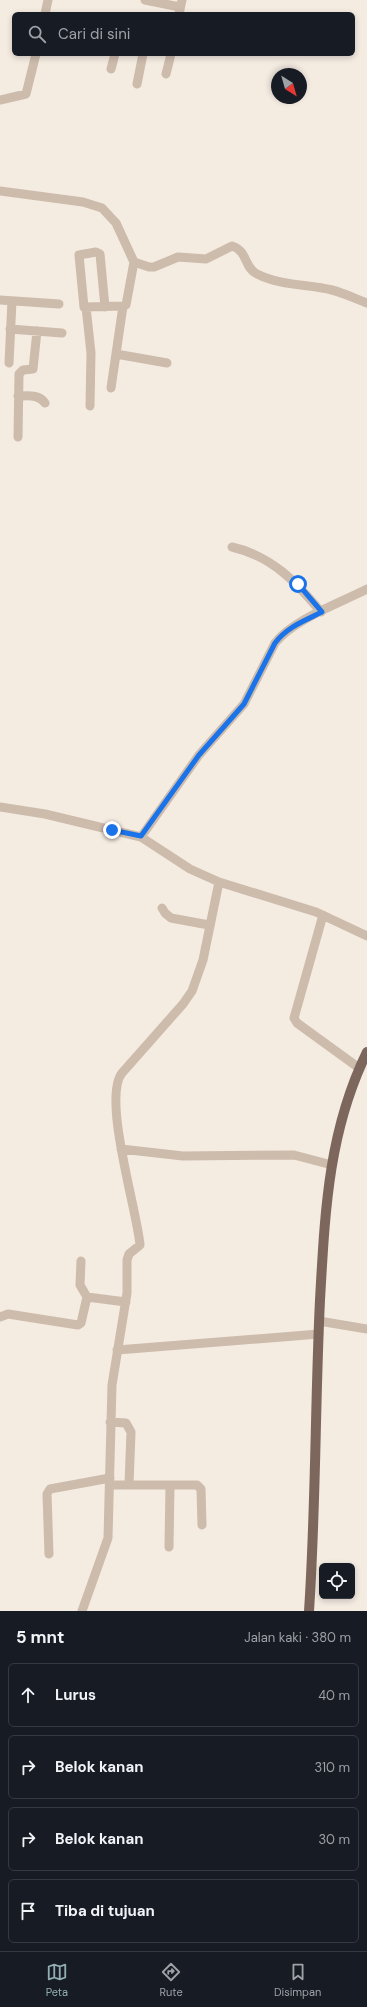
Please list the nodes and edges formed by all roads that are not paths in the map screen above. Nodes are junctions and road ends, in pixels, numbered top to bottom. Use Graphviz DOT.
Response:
graph roads {
  1 [pos="48,0"];
  2 [pos="145,0"];
  3 [pos="180,7"];
  4 [pos="45,12"];
  5 [pos="36,56"];
  6 [pos="114,56"];
  7 [pos="143,56"];
  8 [pos="170,56"];
  9 [pos="111,69"];
  10 [pos="166,74"];
  11 [pos="138,84"];
  12 [pos="0,100"];
  13 [pos="0,191"];
  14 [pos="134,262"];
  15 [pos="0,300"];
  16 [pos="12,301"];
  17 [pos="367,303"];
  18 [pos="59,304"];
  19 [pos="123,306"];
  20 [pos="86,307"];
  21 [pos="105,307"];
  22 [pos="10,329"];
  23 [pos="37,331"];
  24 [pos="62,333"];
  25 [pos="116,354"];
  26 [pos="9,363"];
  27 [pos="166,363"];
  28 [pos="111,388"];
  29 [pos="18,396"];
  30 [pos="45,403"];
  31 [pos="90,406"];
  32 [pos="18,437"];
  33 [pos="232,547"];
  34 [pos="367,589"];
  35 [pos="322,612"];
  36 [pos="0,807"];
  37 [pos="141,836"];
  38 [pos="219,882"];
  39 [pos="162,908"];
  40 [pos="323,915"];
  41 [pos="209,925"];
  42 [pos="367,936"];
  43 [pos="367,1052"];
  44 [pos="359,1068"];
  45 [pos="121,1149"];
  46 [pos="332,1165"];
  47 [pos="81,1261"];
  48 [pos="87,1297"];
  49 [pos="126,1302"];
  50 [pos="0,1317"];
  51 [pos="319,1321"];
  52 [pos="367,1329"];
  53 [pos="319,1334"];
  54 [pos="117,1350"];
  55 [pos="110,1422"];
  56 [pos="110,1481"];
  57 [pos="129,1484"];
  58 [pos="170,1485"];
  59 [pos="202,1525"];
  60 [pos="169,1547"];
  61 [pos="48,1554"];
  62 [pos="82,1611"];
  63 [pos="309,1611"];
  1 -- 4 [label="street"];
  2 -- 3 [label="street"];
  5 -- 12 [label="street"];
  6 -- 9 [label="street"];
  7 -- 11 [label="street"];
  8 -- 10 [label="street"];
  13 -- 14 [label="street"];
  14 -- 17 [label="street"];
  14 -- 19 [label="street"];
  15 -- 16 [label="street"];
  16 -- 18 [label="street"];
  16 -- 22 [label="street"];
  19 -- 21 [label="street"];
  19 -- 25 [label="street"];
  20 -- 21 [label="street"];
  20 -- 21 [label="street"];
  20 -- 31 [label="street"];
  22 -- 23 [label="street"];
  22 -- 26 [label="street"];
  23 -- 24 [label="street"];
  23 -- 29 [label="street"];
  25 -- 27 [label="street"];
  25 -- 28 [label="street"];
  29 -- 30 [label="street"];
  29 -- 32 [label="street"];
  33 -- 35 [label="street"];
  34 -- 35 [label="street"];
  35 -- 37 [label="street"];
  36 -- 37 [label="street"];
  37 -- 38 [label="street"];
  38 -- 40 [label="street"];
  38 -- 41 [label="street"];
  39 -- 41 [label="street"];
  40 -- 42 [label="street"];
  40 -- 44 [label="street"];
  41 -- 45 [label="street"];
  43 -- 44 [label="main road"];
  44 -- 46 [label="main road"];
  45 -- 46 [label="street"];
  45 -- 49 [label="street"];
  46 -- 51 [label="main road"];
  47 -- 48 [label="street"];
  48 -- 49 [label="street"];
  48 -- 50 [label="street"];
  49 -- 54 [label="street"];
  51 -- 52 [label="street"];
  51 -- 53 [label="main road"];
  53 -- 54 [label="street"];
  53 -- 63 [label="main road"];
  54 -- 55 [label="street"];
  55 -- 56 [label="street"];
  55 -- 57 [label="street"];
  56 -- 57 [label="street"];
  56 -- 61 [label="street"];
  56 -- 62 [label="street"];
  57 -- 58 [label="street"];
  58 -- 59 [label="street"];
  58 -- 60 [label="street"];
}
